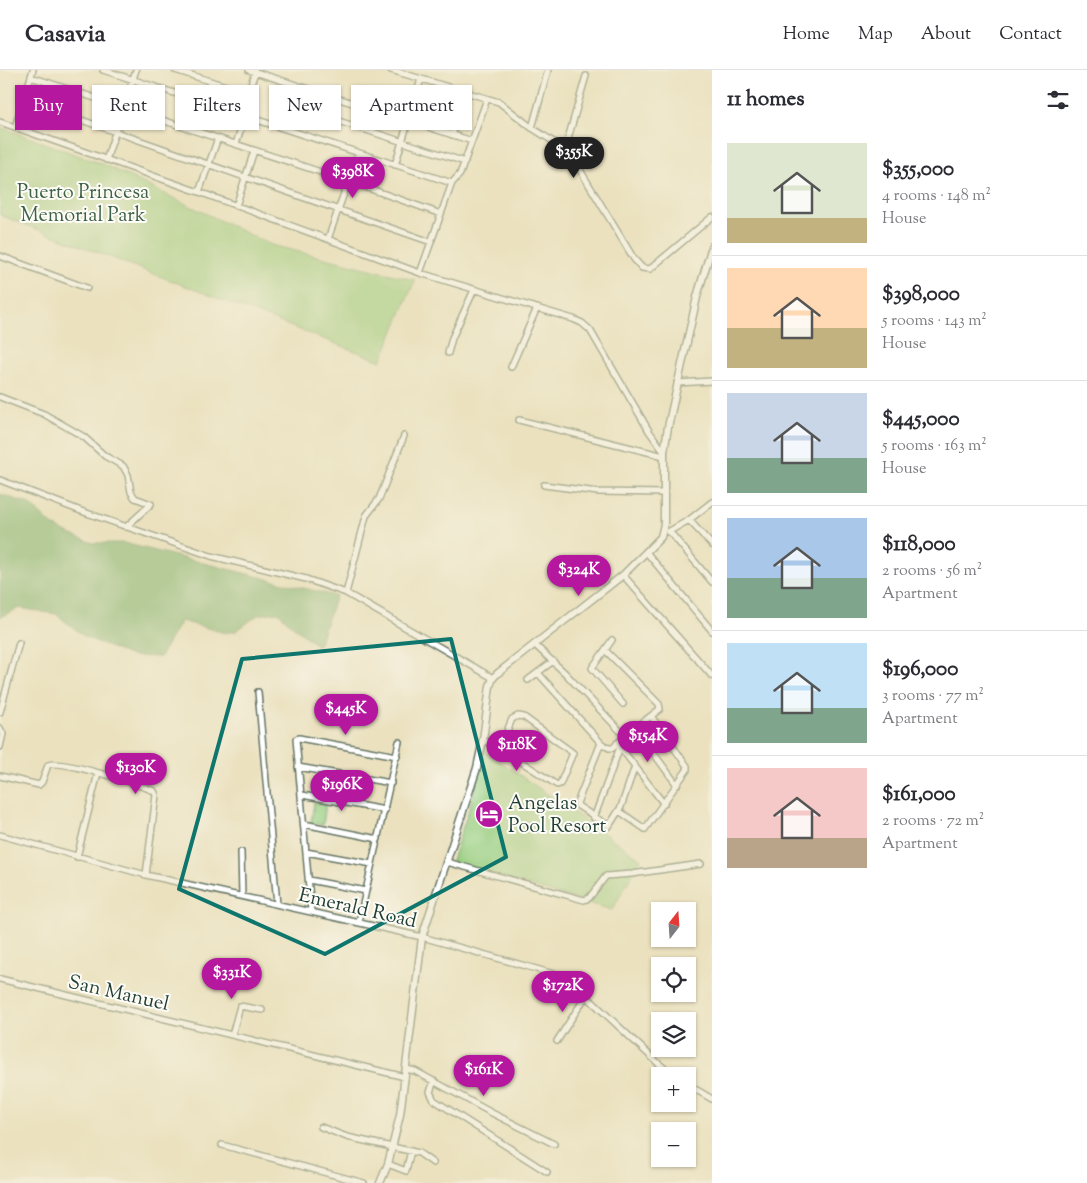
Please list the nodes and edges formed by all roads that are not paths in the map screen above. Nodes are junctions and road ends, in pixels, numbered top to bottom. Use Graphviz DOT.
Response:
graph roads {
  1 [pos="33,70"];
  2 [pos="103,70"];
  3 [pos="136,70"];
  4 [pos="175,70"];
  5 [pos="249,70"];
  6 [pos="390,70"];
  7 [pos="548,70"];
  8 [pos="255,72"];
  9 [pos="586,76"];
  10 [pos="31,77"];
  11 [pos="421,78"];
  12 [pos="133,80"];
  13 [pos="29,85"];
  14 [pos="131,85"];
  15 [pos="223,85"];
  16 [pos="251,85"];
  17 [pos="296,85"];
  18 [pos="419,85"];
  19 [pos="442,85"];
  20 [pos="175,93"];
  21 [pos="472,95"];
  22 [pos="92,97"];
  23 [pos="487,99"];
  24 [pos="82,120"];
  25 [pos="165,121"];
  26 [pos="0,122"];
  27 [pos="341,122"];
  28 [pos="15,127"];
  29 [pos="532,128"];
  30 [pos="23,130"];
  31 [pos="239,130"];
  32 [pos="288,130"];
  33 [pos="405,130"];
  34 [pos="436,130"];
  35 [pos="454,130"];
  36 [pos="116,132"];
  37 [pos="452,135"];
  38 [pos="218,138"];
  39 [pos="472,141"];
  40 [pos="402,142"];
  41 [pos="236,144"];
  42 [pos="565,149"];
  43 [pos="254,151"];
  44 [pos="358,153"];
  45 [pos="106,160"];
  46 [pos="464,162"];
  47 [pos="209,164"];
  48 [pos="394,164"];
  49 [pos="246,177"];
  50 [pos="348,182"];
  51 [pos="452,183"];
  52 [pos="199,192"];
  53 [pos="236,206"];
  54 [pos="339,209"];
  55 [pos="441,214"];
  56 [pos="712,217"];
  57 [pos="328,240"];
  58 [pos="431,242"];
  59 [pos="712,246"];
  60 [pos="0,256"];
  61 [pos="420,273"];
  62 [pos="87,288"];
  63 [pos="474,290"];
  64 [pos="537,308"];
  65 [pos="448,353"];
  66 [pos="511,367"];
  67 [pos="712,381"];
  68 [pos="677,383"];
  69 [pos="0,397"];
  70 [pos="519,420"];
  71 [pos="404,436"];
  72 [pos="664,454"];
  73 [pos="0,480"];
  74 [pos="544,485"];
  75 [pos="664,493"];
  76 [pos="712,502"];
  77 [pos="689,520"];
  78 [pos="126,527"];
  79 [pos="666,532"];
  80 [pos="712,545"];
  81 [pos="647,553"];
  82 [pos="623,575"];
  83 [pos="712,582"];
  84 [pos="346,593"];
  85 [pos="712,631"];
  86 [pos="612,640"];
  87 [pos="20,643"];
  88 [pos="535,645"];
  89 [pos="605,650"];
  90 [pos="553,661"];
  91 [pos="538,673"];
  92 [pos="712,676"];
  93 [pos="493,678"];
  94 [pos="528,680"];
  95 [pos="258,692"];
  96 [pos="623,704"];
  97 [pos="0,712"];
  98 [pos="652,716"];
  99 [pos="0,728"];
  100 [pos="635,728"];
  101 [pos="625,736"];
  102 [pos="482,740"];
  103 [pos="399,742"];
  104 [pos="601,743"];
  105 [pos="619,745"];
  106 [pos="0,747"];
  107 [pos="500,748"];
  108 [pos="397,756"];
  109 [pos="635,766"];
  110 [pos="298,767"];
  111 [pos="98,773"];
  112 [pos="0,776"];
  113 [pos="391,783"];
  114 [pos="677,785"];
  115 [pos="302,795"];
  116 [pos="664,804"];
  117 [pos="385,810"];
  118 [pos="619,812"];
  119 [pos="594,818"];
  120 [pos="304,824"];
  121 [pos="0,835"];
  122 [pos="378,839"];
  123 [pos="241,852"];
  124 [pos="306,852"];
  125 [pos="78,857"];
  126 [pos="447,862"];
  127 [pos="372,864"];
  128 [pos="701,864"];
  129 [pos="146,875"];
  130 [pos="309,880"];
  131 [pos="366,891"];
  132 [pos="242,896"];
  133 [pos="277,904"];
  134 [pos="311,912"];
  135 [pos="358,922"];
  136 [pos="422,937"];
  137 [pos="0,979"];
  138 [pos="586,996"];
  139 [pos="262,1010"];
  140 [pos="232,1035"];
  141 [pos="558,1041"];
  142 [pos="664,1067"];
  143 [pos="406,1069"];
  144 [pos="405,1077"];
  145 [pos="434,1081"];
  146 [pos="696,1090"];
  147 [pos="712,1099"];
  148 [pos="321,1127"];
  149 [pos="554,1144"];
  150 [pos="222,1145"];
  151 [pos="393,1147"];
  152 [pos="411,1151"];
  153 [pos="433,1163"];
  154 [pos="388,1164"];
  155 [pos="547,1172"];
  156 [pos="364,1183"];
  157 [pos="380,1183"];
  1 -- 10 [label="street"];
  2 -- 12 [label="street"];
  3 -- 12 [label="street"];
  4 -- 15 [label="street"];
  5 -- 8 [label="street"];
  6 -- 11 [label="street"];
  7 -- 29 [label="street"];
  8 -- 16 [label="street"];
  8 -- 17 [label="street"];
  9 -- 42 [label="street"];
  10 -- 13 [label="street"];
  10 -- 22 [label="street"];
  11 -- 18 [label="street"];
  11 -- 19 [label="street"];
  12 -- 14 [label="street"];
  12 -- 20 [label="street"];
  21 -- 23 [label="street"];
  23 -- 29 [label="street"];
  23 -- 39 [label="street"];
  24 -- 36 [label="street"];
  25 -- 38 [label="street"];
  26 -- 28 [label="street"];
  27 -- 40 [label="street"];
  29 -- 42 [label="street"];
  30 -- 45 [label="street"];
  31 -- 41 [label="street"];
  32 -- 44 [label="street"];
  33 -- 40 [label="street"];
  34 -- 37 [label="street"];
  35 -- 37 [label="street"];
  36 -- 45 [label="street"];
  36 -- 47 [label="street"];
  37 -- 39 [label="street"];
  38 -- 41 [label="street"];
  38 -- 47 [label="street"];
  39 -- 46 [label="street"];
  40 -- 46 [label="street"];
  40 -- 48 [label="street"];
  41 -- 43 [label="street"];
  42 -- 56 [label="street"];
  43 -- 49 [label="street"];
  43 -- 50 [label="street"];
  44 -- 48 [label="street"];
  44 -- 50 [label="street"];
  45 -- 52 [label="street"];
  46 -- 51 [label="street"];
  47 -- 49 [label="street"];
  47 -- 52 [label="street"];
  48 -- 51 [label="street"];
  49 -- 53 [label="street"];
  49 -- 54 [label="street"];
  50 -- 54 [label="street"];
  50 -- 55 [label="street"];
  51 -- 55 [label="street"];
  52 -- 53 [label="street"];
  53 -- 57 [label="street"];
  54 -- 57 [label="street"];
  54 -- 58 [label="street"];
  55 -- 58 [label="street"];
  57 -- 61 [label="street"];
  58 -- 61 [label="street"];
  59 -- 68 [label="street"];
  60 -- 62 [label="street"];
  61 -- 63 [label="street"];
  63 -- 64 [label="street"];
  63 -- 65 [label="street"];
  64 -- 66 [label="street"];
  64 -- 72 [label="street"];
  67 -- 68 [label="street"];
  68 -- 72 [label="street"];
  69 -- 78 [label="street"];
  70 -- 72 [label="street"];
  71 -- 84 [label="street"];
  72 -- 75 [label="street"];
  73 -- 78 [label="street"];
  74 -- 75 [label="street"];
  75 -- 79 [label="street"];
  76 -- 77 [label="street"];
  77 -- 79 [label="street"];
  77 -- 80 [label="street"];
  78 -- 84 [label="street"];
  79 -- 81 [label="street"];
  79 -- 83 [label="street"];
  81 -- 82 [label="street"];
  81 -- 85 [label="street"];
  82 -- 88 [label="street"];
  82 -- 92 [label="street"];
  84 -- 93 [label="street"];
  86 -- 89 [label="street"];
  87 -- 97 [label="street"];
  88 -- 90 [label="street"];
  88 -- 93 [label="street"];
  89 -- 96 [label="street"];
  89 -- 98 [label="street"];
  90 -- 91 [label="street"];
  90 -- 101 [label="street"];
  91 -- 94 [label="street"];
  91 -- 104 [label="street"];
  93 -- 102 [label="street"];
  95 -- 133 [label="street"];
  98 -- 100 [label="street"];
  98 -- 114 [label="street"];
  99 -- 106 [label="street"];
  100 -- 101 [label="street"];
  100 -- 114 [label="street"];
  101 -- 105 [label="street"];
  102 -- 107 [label="street"];
  102 -- 126 [label="street"];
  103 -- 108 [label="street"];
  104 -- 105 [label="street"];
  104 -- 119 [label="street"];
  105 -- 109 [label="street"];
  105 -- 119 [label="street"];
  107 -- 107 [label="street"];
  108 -- 110 [label="street"];
  108 -- 113 [label="street"];
  109 -- 116 [label="street"];
  109 -- 118 [label="street"];
  110 -- 113 [label="street"];
  110 -- 115 [label="street"];
  111 -- 112 [label="street"];
  111 -- 125 [label="street"];
  111 -- 129 [label="street"];
  113 -- 117 [label="street"];
  114 -- 116 [label="street"];
  115 -- 117 [label="street"];
  115 -- 120 [label="street"];
  116 -- 118 [label="street"];
  117 -- 122 [label="street"];
  118 -- 119 [label="street"];
  120 -- 122 [label="street"];
  120 -- 124 [label="street"];
  121 -- 125 [label="street, Emerald Road"];
  122 -- 127 [label="street"];
  123 -- 132 [label="street"];
  124 -- 127 [label="street"];
  124 -- 130 [label="street"];
  125 -- 129 [label="street, Emerald Road"];
  126 -- 128 [label="street"];
  126 -- 136 [label="street"];
  127 -- 131 [label="street"];
  129 -- 132 [label="street, Emerald Road"];
  130 -- 131 [label="street"];
  130 -- 134 [label="street"];
  131 -- 135 [label="street"];
  132 -- 133 [label="street, Emerald Road"];
  133 -- 134 [label="street, Emerald Road"];
  134 -- 135 [label="street, Emerald Road"];
  135 -- 136 [label="street, Emerald Road"];
  136 -- 138 [label="street, Emerald Road"];
  136 -- 143 [label="street"];
  137 -- 140 [label="street, San Manuel"];
  138 -- 141 [label="street"];
  138 -- 142 [label="street, Emerald Road"];
  139 -- 140 [label="street"];
  140 -- 144 [label="street, San Manuel"];
  143 -- 144 [label="street"];
  143 -- 145 [label="street"];
  144 -- 151 [label="street"];
  145 -- 149 [label="street"];
  145 -- 155 [label="street"];
  146 -- 147 [label="street"];
  148 -- 151 [label="street"];
  150 -- 156 [label="street"];
  151 -- 152 [label="street"];
  151 -- 154 [label="street"];
  152 -- 153 [label="street"];
  152 -- 154 [label="street"];
  154 -- 157 [label="street"];
}
